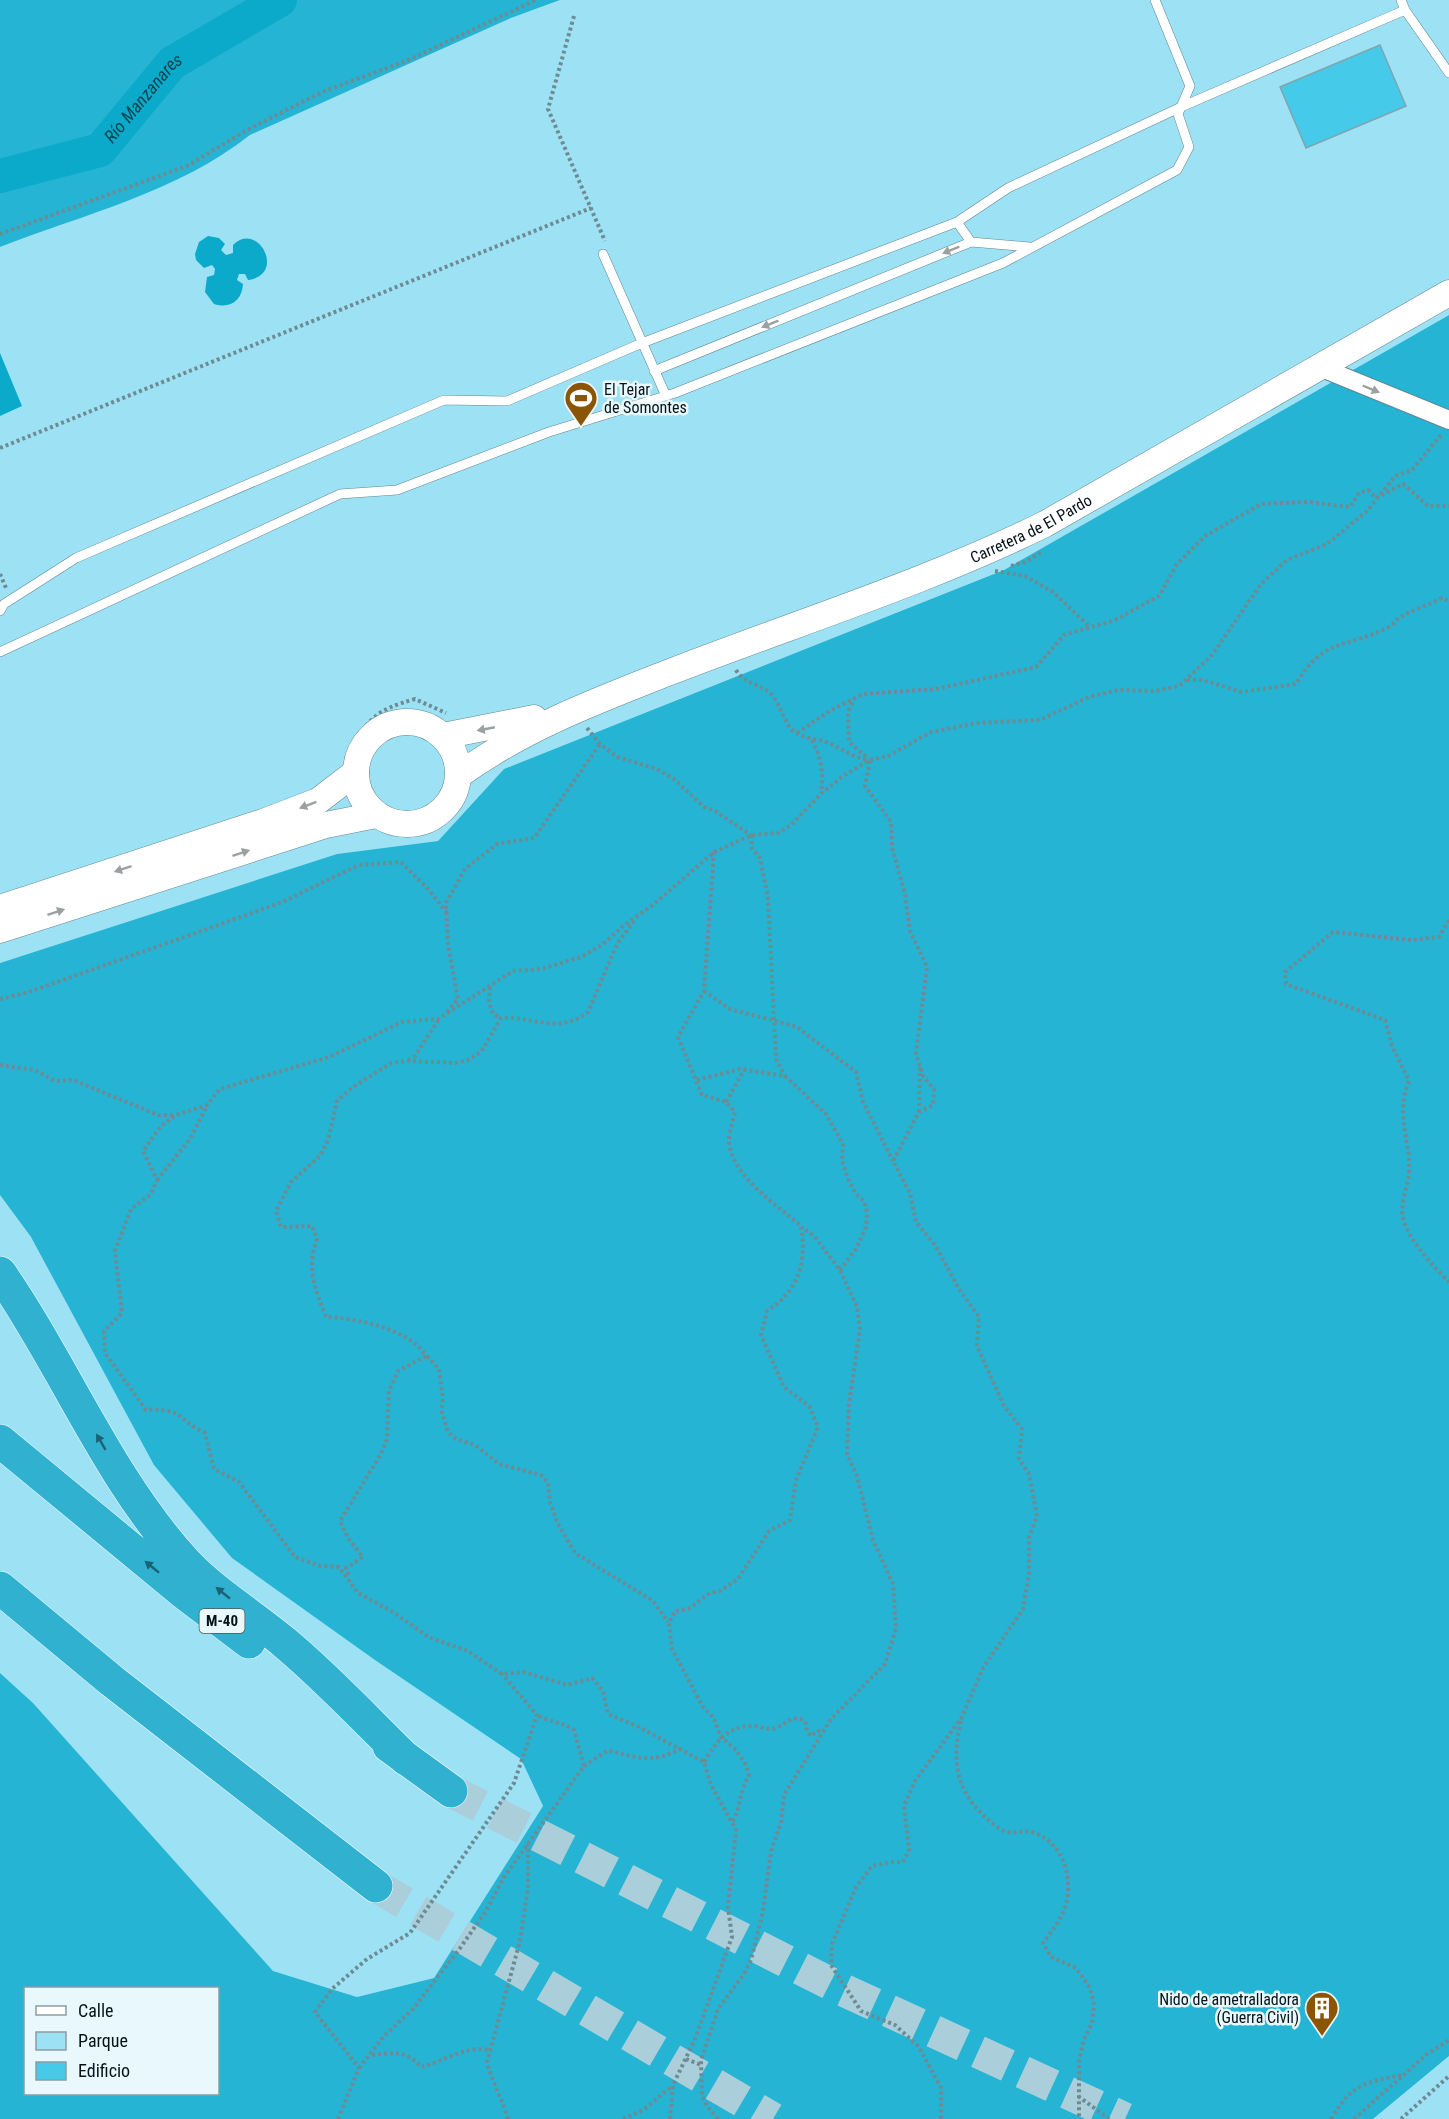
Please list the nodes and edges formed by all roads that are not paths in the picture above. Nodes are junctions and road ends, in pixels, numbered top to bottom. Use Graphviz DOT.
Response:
graph roads {
  1 [pos="1155,0"];
  2 [pos="1401,0"];
  3 [pos="1405,10"];
  4 [pos="1449,73"];
  5 [pos="1181,107"];
  6 [pos="957,222"];
  7 [pos="971,242"];
  8 [pos="1029,247"];
  9 [pos="605,251"];
  10 [pos="1449,293"];
  11 [pos="642,344"];
  12 [pos="1317,366"];
  13 [pos="654,371"];
  14 [pos="666,396"];
  15 [pos="1446,426"];
  16 [pos="0,610"];
  17 [pos="0,652"];
  18 [pos="584,706"];
  19 [pos="443,736"];
  20 [pos="356,772"];
  21 [pos="459,775"];
  22 [pos="376,815"];
  23 [pos="1,913"];
  24 [pos="0,1274"];
  25 [pos="0,1441"];
  26 [pos="0,1588"];
  27 [pos="0,1617"];
  28 [pos="406,1759"];
  29 [pos="451,1791"];
  1 -- 5 [label="lane"];
  2 -- 3 [label="lane"];
  3 -- 4 [label="lane"];
  3 -- 5 [label="lane"];
  5 -- 6 [label="lane"];
  5 -- 8 [label="lane"];
  6 -- 7 [label="lane"];
  6 -- 11 [label="lane"];
  7 -- 8 [label="lane"];
  7 -- 13 [label="lane, one-way"];
  8 -- 14 [label="lane"];
  9 -- 11 [label="lane"];
  10 -- 12 [label="street, Carretera de El Pardo"];
  11 -- 13 [label="lane"];
  11 -- 16 [label="lane"];
  12 -- 15 [label="street, one-way"];
  12 -- 18 [label="street, Carretera de El Pardo"];
  13 -- 14 [label="lane"];
  14 -- 17 [label="lane"];
  18 -- 19 [label="street, Carretera de El Pardo, one-way"];
  18 -- 21 [label="street, Carretera de El Pardo"];
  19 -- 20 [label="street"];
  19 -- 21 [label="street"];
  20 -- 22 [label="street"];
  20 -- 23 [label="street, one-way"];
  21 -- 22 [label="street"];
  23 -- 22 [label="street, one-way"];
  28 -- 24 [label="highway, one-way"];
  28 -- 25 [label="highway, M-40, one-way"];
  26 -- 27 [label="highway"];
  28 -- 29 [label="highway, M-40"];
}
